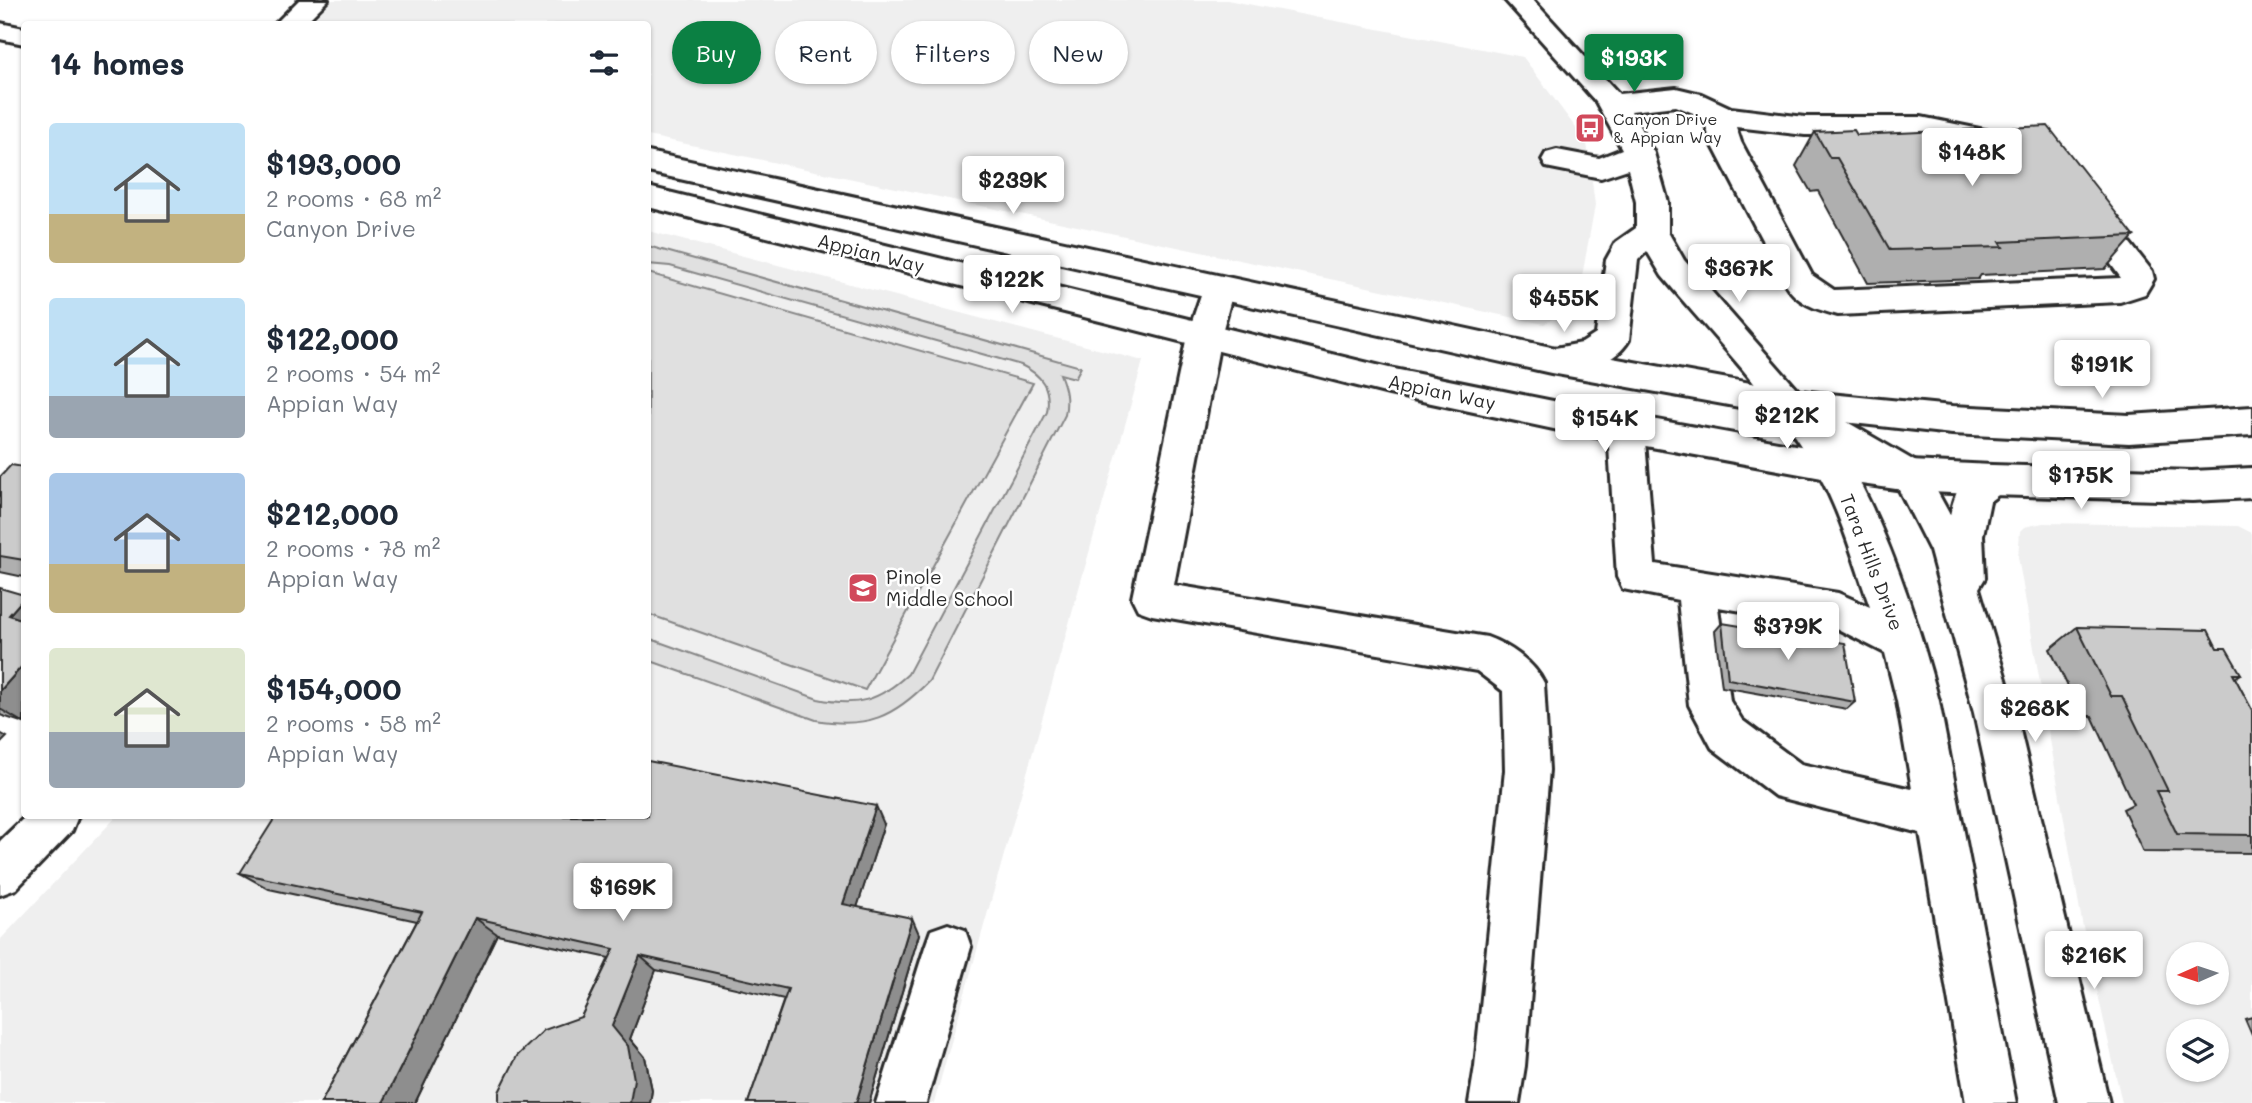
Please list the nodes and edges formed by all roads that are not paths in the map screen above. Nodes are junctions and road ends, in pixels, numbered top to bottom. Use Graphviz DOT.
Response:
graph roads {
  1 [pos="315,0"];
  2 [pos="1518,0"];
  3 [pos="291,21"];
  4 [pos="0,31"];
  5 [pos="21,35"];
  6 [pos="1611,104"];
  7 [pos="1725,116"];
  8 [pos="2027,149"];
  9 [pos="1639,153"];
  10 [pos="1557,160"];
  11 [pos="651,163"];
  12 [pos="2075,194"];
  13 [pos="651,198"];
  14 [pos="1652,232"];
  15 [pos="1218,288"];
  16 [pos="1204,336"];
  17 [pos="1551,360"];
  18 [pos="1788,402"];
  19 [pos="2252,421"];
  20 [pos="1626,429"];
  21 [pos="1833,467"];
  22 [pos="1910,476"];
  23 [pos="1992,480"];
  24 [pos="2252,484"];
  25 [pos="1696,587"];
  26 [pos="1966,612"];
  27 [pos="1903,642"];
  28 [pos="1938,816"];
  29 [pos="53,819"];
  30 [pos="0,873"];
  31 [pos="948,947"];
  32 [pos="901,1103"];
  33 [pos="1494,1103"];
  34 [pos="1991,1103"];
  35 [pos="2084,1103"];
  1 -- 3 [label="main road"];
  2 -- 6 [label="main road"];
  4 -- 5 [label="main road"];
  6 -- 7 [label="main road"];
  6 -- 9 [label="main road"];
  7 -- 8 [label="main road"];
  7 -- 12 [label="main road"];
  9 -- 10 [label="main road"];
  9 -- 14 [label="main road"];
  11 -- 15 [label="main road, Appian Way"];
  13 -- 16 [label="main road, Appian Way"];
  14 -- 17 [label="main road"];
  14 -- 18 [label="main road"];
  15 -- 16 [label="main road"];
  15 -- 17 [label="main road, Appian Way"];
  16 -- 20 [label="main road, Appian Way"];
  16 -- 33 [label="main road"];
  17 -- 18 [label="main road, Appian Way"];
  18 -- 19 [label="main road, Appian Way"];
  18 -- 21 [label="main road, Tara Hills Drive"];
  18 -- 22 [label="main road"];
  20 -- 21 [label="main road, Appian Way"];
  20 -- 25 [label="main road"];
  21 -- 22 [label="main road, Appian Way"];
  21 -- 27 [label="main road, Tara Hills Drive"];
  22 -- 23 [label="main road, Appian Way"];
  22 -- 26 [label="main road"];
  23 -- 24 [label="main road, Appian Way"];
  23 -- 26 [label="main road"];
  25 -- 27 [label="main road"];
  25 -- 28 [label="main road"];
  26 -- 35 [label="main road"];
  27 -- 28 [label="main road, Tara Hills Drive"];
  28 -- 34 [label="main road, Tara Hills Drive"];
  29 -- 30 [label="main road"];
  31 -- 32 [label="main road"];
}
